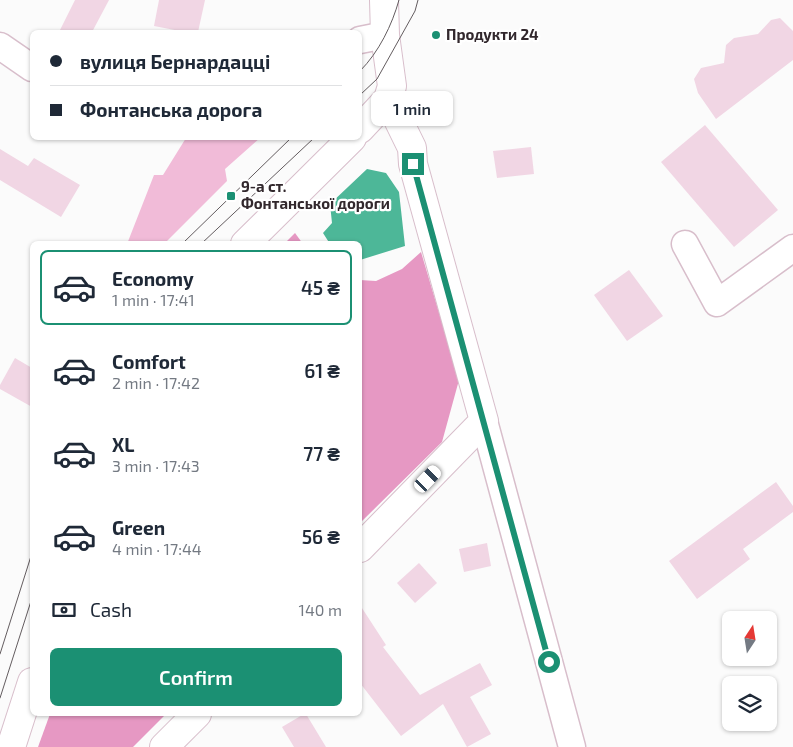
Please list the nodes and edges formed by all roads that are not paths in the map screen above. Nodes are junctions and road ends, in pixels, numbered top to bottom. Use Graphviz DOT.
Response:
graph roads {
  1 [pos="384,0"];
  2 [pos="373,38"];
  3 [pos="0,46"];
  4 [pos="30,67"];
  5 [pos="388,99"];
  6 [pos="362,128"];
  7 [pos="350,140"];
  8 [pos="248,241"];
  9 [pos="685,244"];
  10 [pos="793,248"];
  11 [pos="484,421"];
  12 [pos="362,546"];
  13 [pos="30,688"];
  14 [pos="195,716"];
  15 [pos="11,747"];
  16 [pos="164,747"];
  17 [pos="572,747"];
  1 -- 2 [label="main road"];
  2 -- 5 [label="main road"];
  3 -- 4 [label="street"];
  5 -- 6 [label="main road"];
  5 -- 11 [label="main road"];
  7 -- 8 [label="main road"];
  9 -- 10 [label="street"];
  11 -- 12 [label="main road"];
  11 -- 17 [label="street"];
  13 -- 15 [label="main road"];
  14 -- 16 [label="main road"];
}
